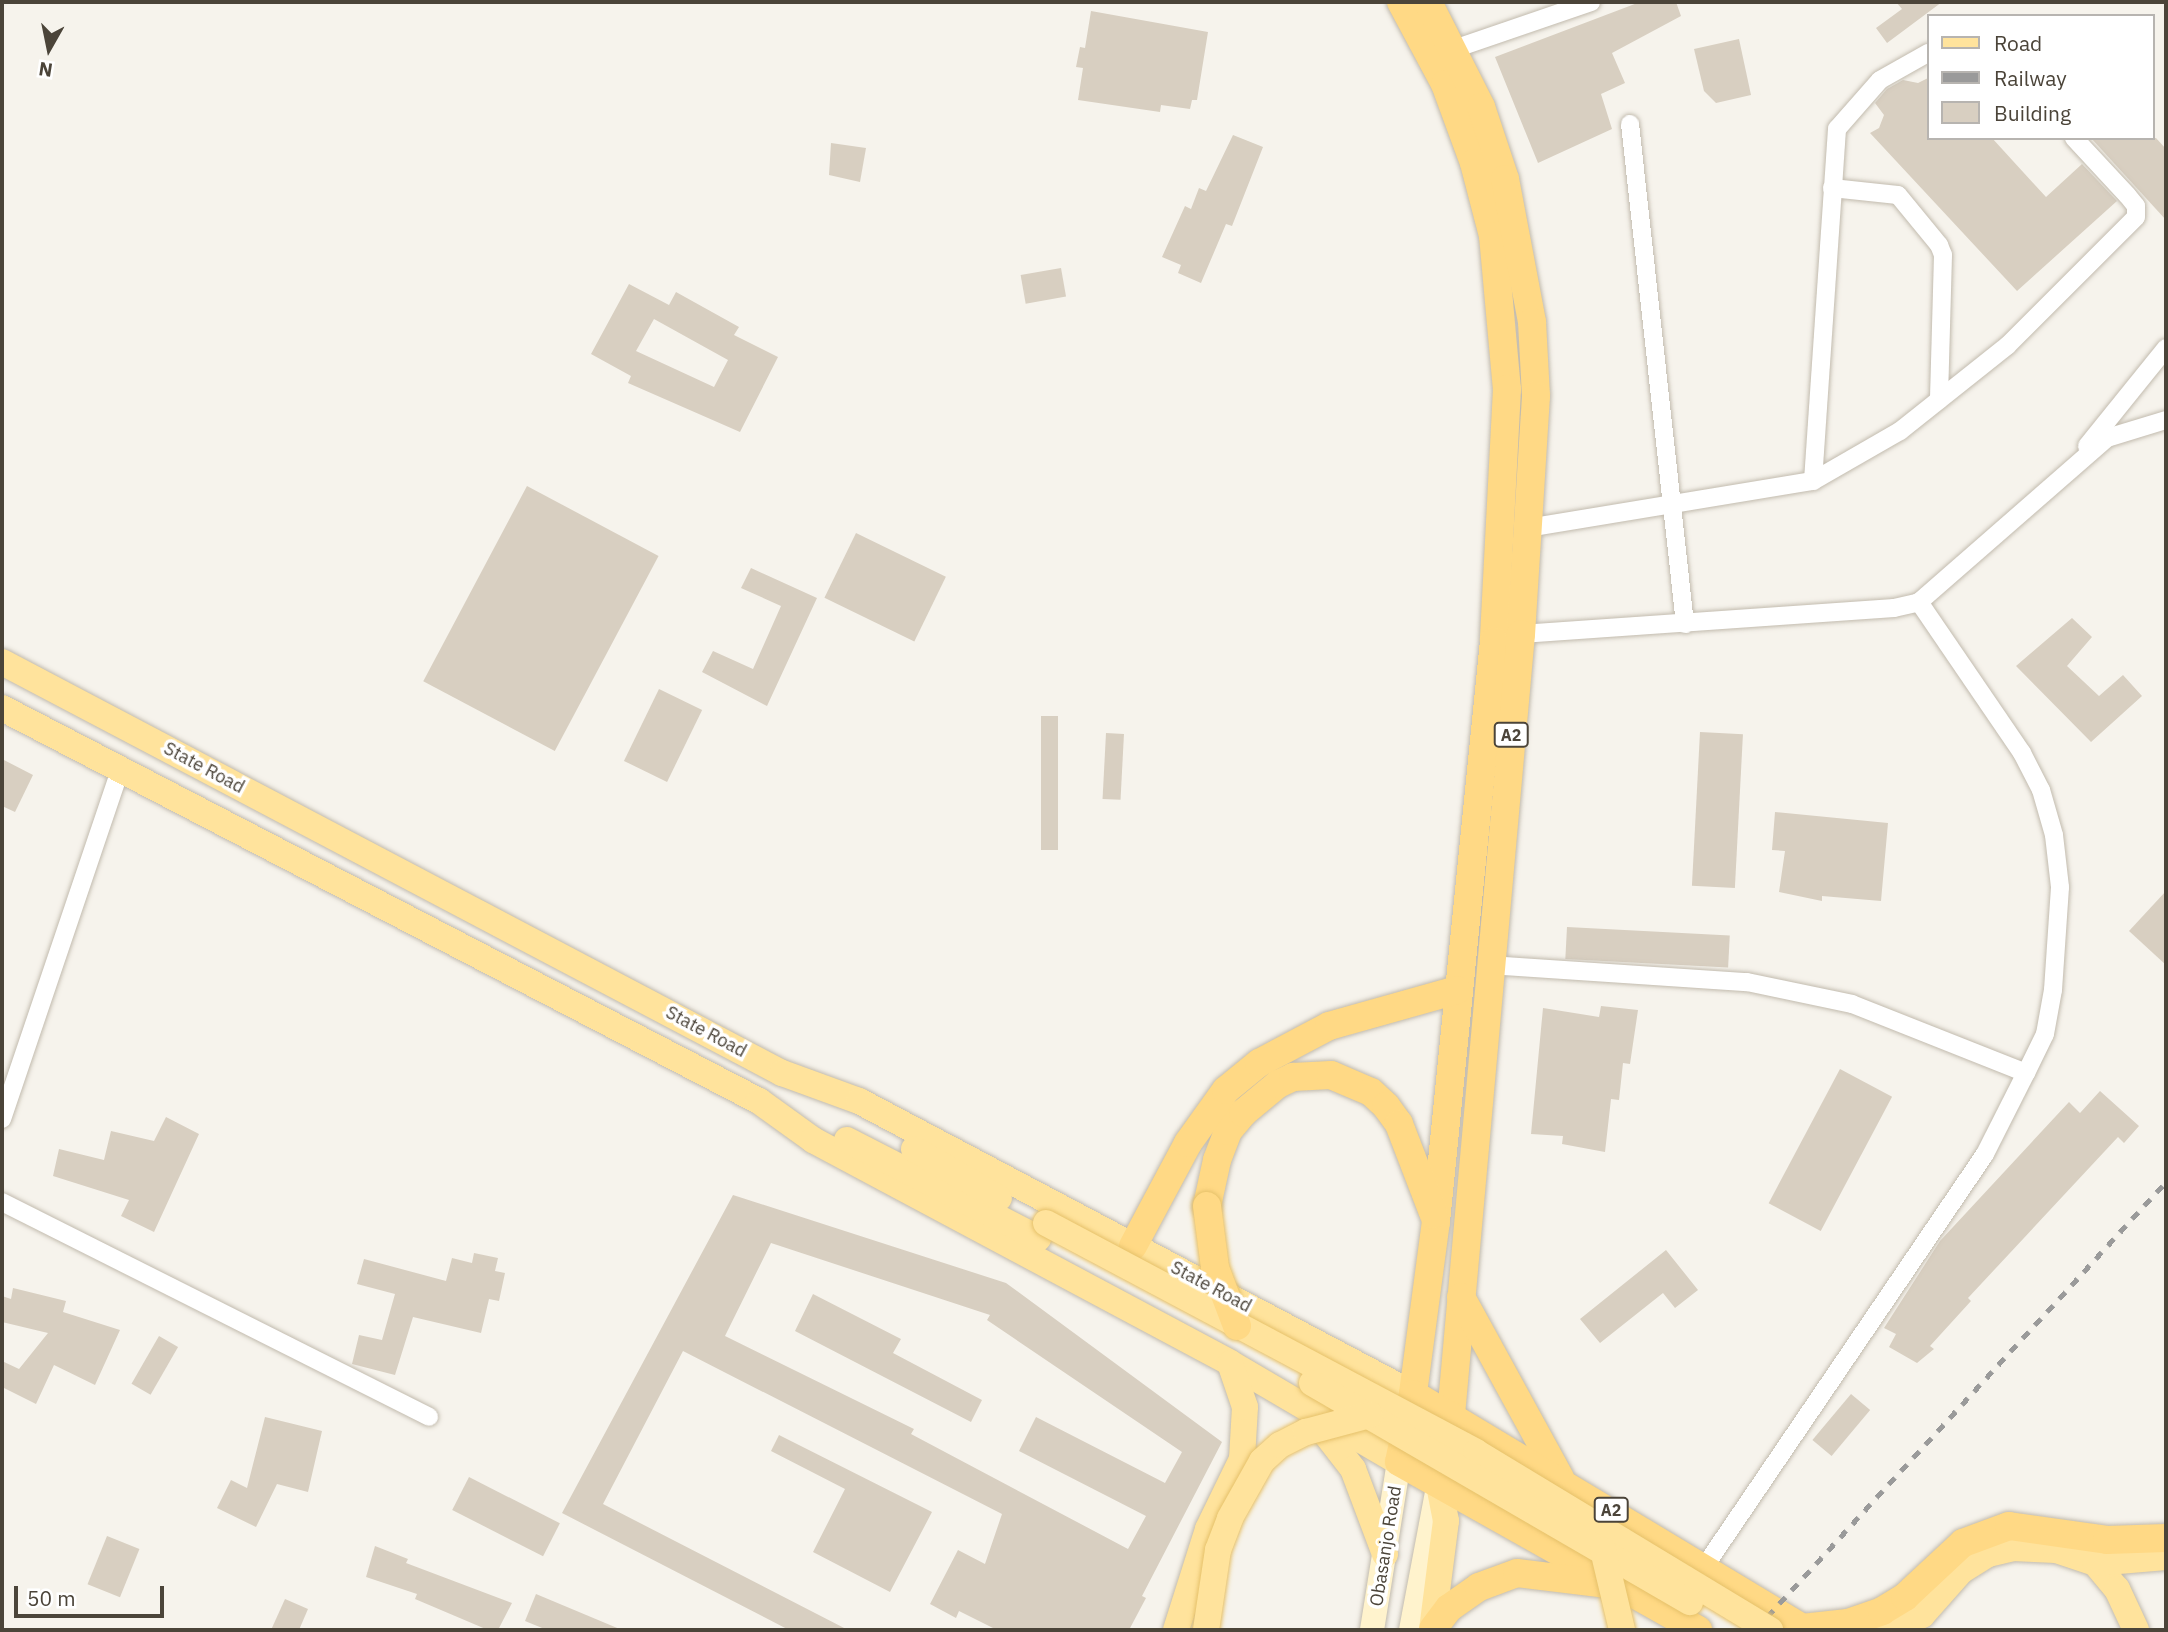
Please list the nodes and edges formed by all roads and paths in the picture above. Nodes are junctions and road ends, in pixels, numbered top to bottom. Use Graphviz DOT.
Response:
graph roads {
  1 [pos="1401,2"];
  2 [pos="1428,2"];
  3 [pos="1591,2"];
  4 [pos="1454,49"];
  5 [pos="1926,54"];
  6 [pos="1630,124"];
  7 [pos="2076,140"];
  8 [pos="1832,188"];
  9 [pos="2166,348"];
  10 [pos="1939,400"];
  11 [pos="2166,420"];
  12 [pos="2070,466"];
  13 [pos="1813,481"];
  14 [pos="1674,502"];
  15 [pos="1528,528"];
  16 [pos="1919,602"];
  17 [pos="1685,624"];
  18 [pos="1521,634"];
  19 [pos="2,662"];
  20 [pos="2,708"];
  21 [pos="120,770"];
  22 [pos="1489,965"];
  23 [pos="1457,990"];
  24 [pos="782,1073"];
  25 [pos="2026,1073"];
  26 [pos="759,1101"];
  27 [pos="2,1119"];
  28 [pos="2,1202"];
  29 [pos="1436,1221"];
  30 [pos="1042,1230"];
  31 [pos="1133,1245"];
  32 [pos="1461,1297"];
  33 [pos="1237,1326"];
  34 [pos="1230,1363"];
  35 [pos="1413,1394"];
  36 [pos="1297,1403"];
  37 [pos="1370,1415"];
  38 [pos="1451,1415"];
  39 [pos="429,1418"];
  40 [pos="1398,1462"];
  41 [pos="1562,1480"];
  42 [pos="1439,1485"];
  43 [pos="2166,1538"];
  44 [pos="1603,1550"];
  45 [pos="1385,1554"];
  46 [pos="2166,1558"];
  47 [pos="2095,1563"];
  48 [pos="1705,1566"];
  49 [pos="1623,1588"];
  50 [pos="1921,1623"];
  51 [pos="1804,1629"];
  52 [pos="1176,1630"];
  53 [pos="1206,1630"];
  54 [pos="1372,1630"];
  55 [pos="1425,1630"];
  56 [pos="1622,1630"];
  57 [pos="1698,1630"];
  58 [pos="1737,1630"];
  59 [pos="1770,1630"];
  60 [pos="1882,1630"];
  61 [pos="2136,1630"];
  1 -- 23 [label="highway, A2"];
  2 -- 4 [label="highway, A2"];
  3 -- 4 [label="street"];
  4 -- 15 [label="highway, A2"];
  5 -- 8 [label="street"];
  6 -- 14 [label="street"];
  7 -- 10 [label="street"];
  8 -- 10 [label="street"];
  8 -- 13 [label="street"];
  9 -- 12 [label="street"];
  10 -- 13 [label="street"];
  11 -- 12 [label="street"];
  12 -- 16 [label="street"];
  13 -- 14 [label="street"];
  14 -- 15 [label="street"];
  14 -- 17 [label="street"];
  15 -- 18 [label="highway, A2"];
  16 -- 17 [label="street"];
  16 -- 25 [label="street"];
  17 -- 18 [label="street"];
  18 -- 22 [label="highway, A2"];
  19 -- 24 [label="main road, State Road"];
  20 -- 21 [label="main road, State Road"];
  21 -- 26 [label="main road, State Road"];
  21 -- 27 [label="street"];
  22 -- 25 [label="street"];
  22 -- 32 [label="highway, A2"];
  23 -- 29 [label="highway, A2"];
  23 -- 31 [label="highway"];
  24 -- 30 [label="main road"];
  24 -- 31 [label="main road, State Road"];
  25 -- 48 [label="street"];
  26 -- 30 [label="main road"];
  26 -- 34 [label="main road, State Road"];
  28 -- 39 [label="street"];
  29 -- 33 [label="highway, bridge"];
  29 -- 35 [label="highway, A2"];
  30 -- 33 [label="main road, bridge"];
  30 -- 37 [label="main road, bridge"];
  31 -- 35 [label="main road, State Road"];
  32 -- 38 [label="highway, A2"];
  32 -- 41 [label="highway"];
  33 -- 59 [label="main road, bridge"];
  34 -- 36 [label="main road, State Road"];
  34 -- 52 [label="main road"];
  35 -- 38 [label="highway, A2"];
  35 -- 40 [label="highway, A2"];
  36 -- 40 [label="main road, State Road"];
  36 -- 45 [label="main road"];
  37 -- 44 [label="main road, bridge"];
  37 -- 53 [label="main road, bridge"];
  38 -- 41 [label="highway, A2"];
  38 -- 42 [label="highway, A2"];
  40 -- 42 [label="highway"];
  40 -- 45 [label="main road, Obasanjo Road"];
  41 -- 48 [label="highway, A2"];
  42 -- 49 [label="highway"];
  42 -- 55 [label="main road"];
  43 -- 51 [label="highway"];
  44 -- 56 [label="main road, bridge"];
  44 -- 58 [label="main road, bridge"];
  45 -- 54 [label="main road, Obasanjo Road"];
  46 -- 47 [label="main road"];
  47 -- 50 [label="main road"];
  47 -- 61 [label="main road"];
  48 -- 51 [label="highway, A2"];
  49 -- 55 [label="highway"];
  49 -- 57 [label="highway"];
  50 -- 60 [label="main road"];
}
